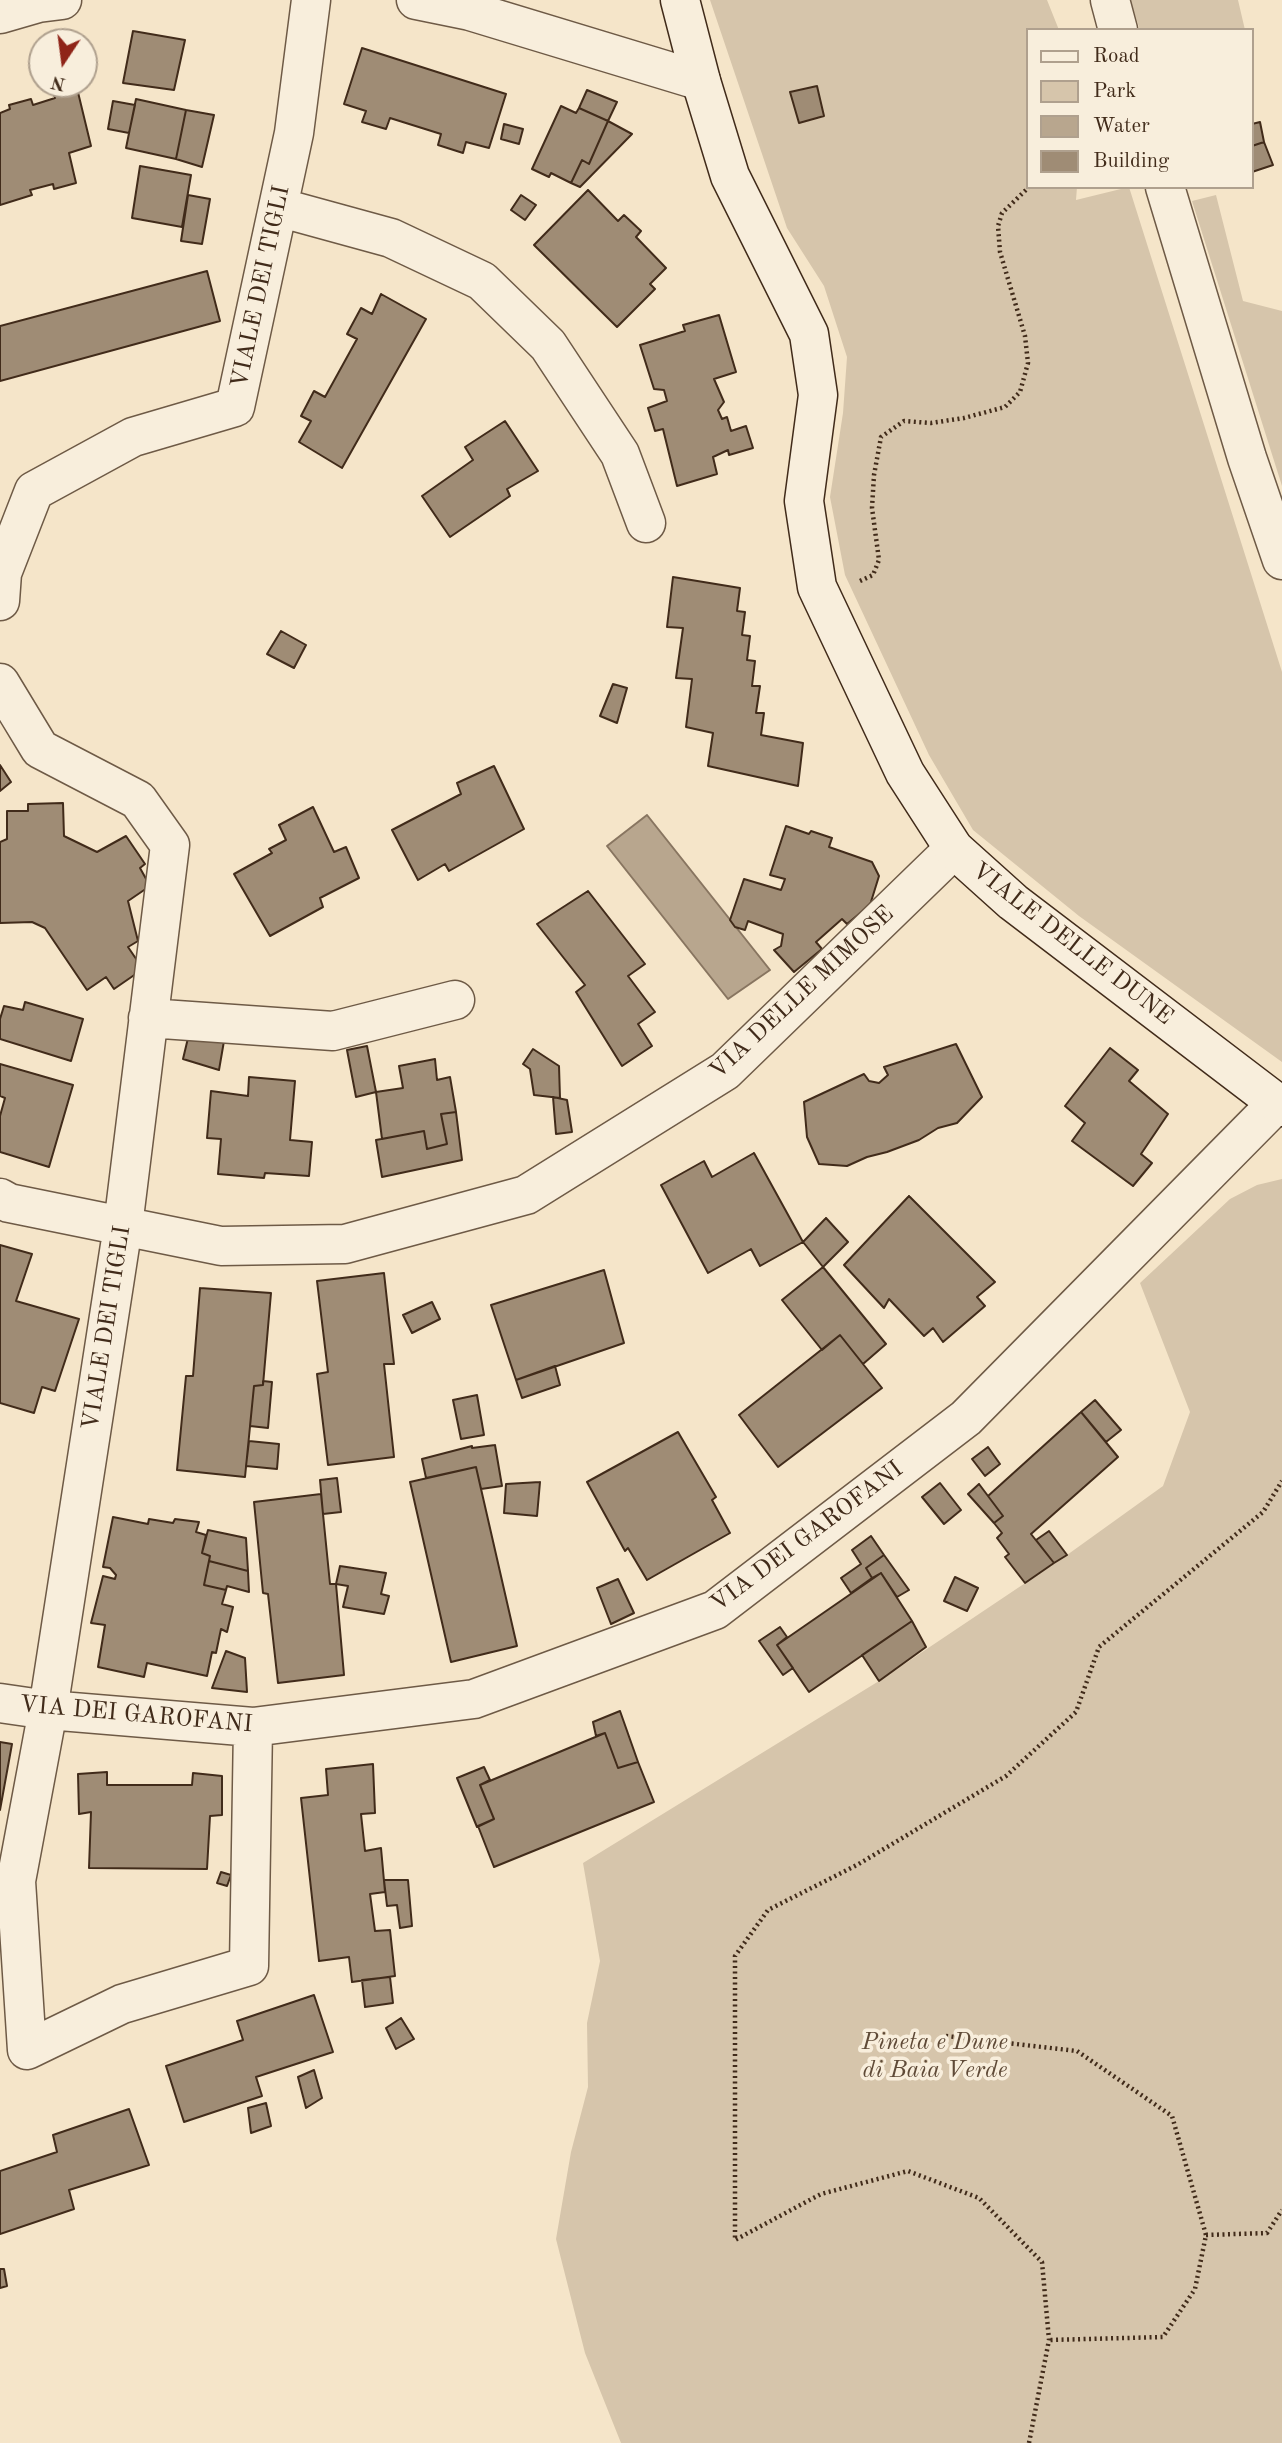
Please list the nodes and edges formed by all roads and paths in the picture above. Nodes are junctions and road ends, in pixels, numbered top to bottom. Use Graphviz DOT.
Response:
graph roads {
  1 [pos="62,0"];
  2 [pos="311,0"];
  3 [pos="416,0"];
  4 [pos="680,0"];
  5 [pos="1110,0"];
  6 [pos="0,14"];
  7 [pos="1117,28"];
  8 [pos="701,81"];
  9 [pos="1028,189"];
  10 [pos="1166,189"];
  11 [pos="278,207"];
  12 [pos="646,523"];
  13 [pos="1282,560"];
  14 [pos="817,587"];
  15 [pos="0,601"];
  16 [pos="0,683"];
  17 [pos="954,849"];
  18 [pos="455,1000"];
  19 [pos="148,1018"];
  20 [pos="1279,1105"];
  21 [pos="0,1198"];
  22 [pos="122,1226"];
  23 [pos="1282,1481"];
  24 [pos="0,1703"];
  25 [pos="47,1710"];
  26 [pos="253,1727"];
  27 [pos="946,2036"];
  28 [pos="1282,2210"];
  29 [pos="1206,2235"];
  30 [pos="1049,2340"];
  31 [pos="1029,2443"];
  1 -- 6 [label="street"];
  2 -- 11 [label="street, VIALE DEI TIGLI"];
  3 -- 8 [label="street"];
  4 -- 8 [label="street, VIALE DELLE DUNE"];
  5 -- 7 [label="street"];
  8 -- 14 [label="street, VIALE DELLE DUNE"];
  9 -- 14 [label="path"];
  10 -- 13 [label="street"];
  11 -- 12 [label="street"];
  11 -- 15 [label="street, VIALE DEI TIGLI"];
  14 -- 17 [label="street, VIALE DELLE DUNE"];
  16 -- 19 [label="street, VIALE DEI TIGLI"];
  17 -- 20 [label="street, VIALE DELLE DUNE"];
  17 -- 22 [label="street, VIA DELLE MIMOSE"];
  18 -- 19 [label="street"];
  19 -- 22 [label="street, VIALE DEI TIGLI"];
  20 -- 26 [label="street, VIA DEI GAROFANI"];
  21 -- 22 [label="street, VIA DELLE MIMOSE"];
  22 -- 25 [label="street, VIALE DEI TIGLI"];
  23 -- 30 [label="path"];
  24 -- 25 [label="street, VIA DEI GAROFANI"];
  25 -- 26 [label="street, VIA DEI GAROFANI"];
  25 -- 26 [label="street, VIALE DEI TIGLI"];
  27 -- 29 [label="path"];
  28 -- 29 [label="path"];
  29 -- 30 [label="path"];
  30 -- 31 [label="path"];
}
